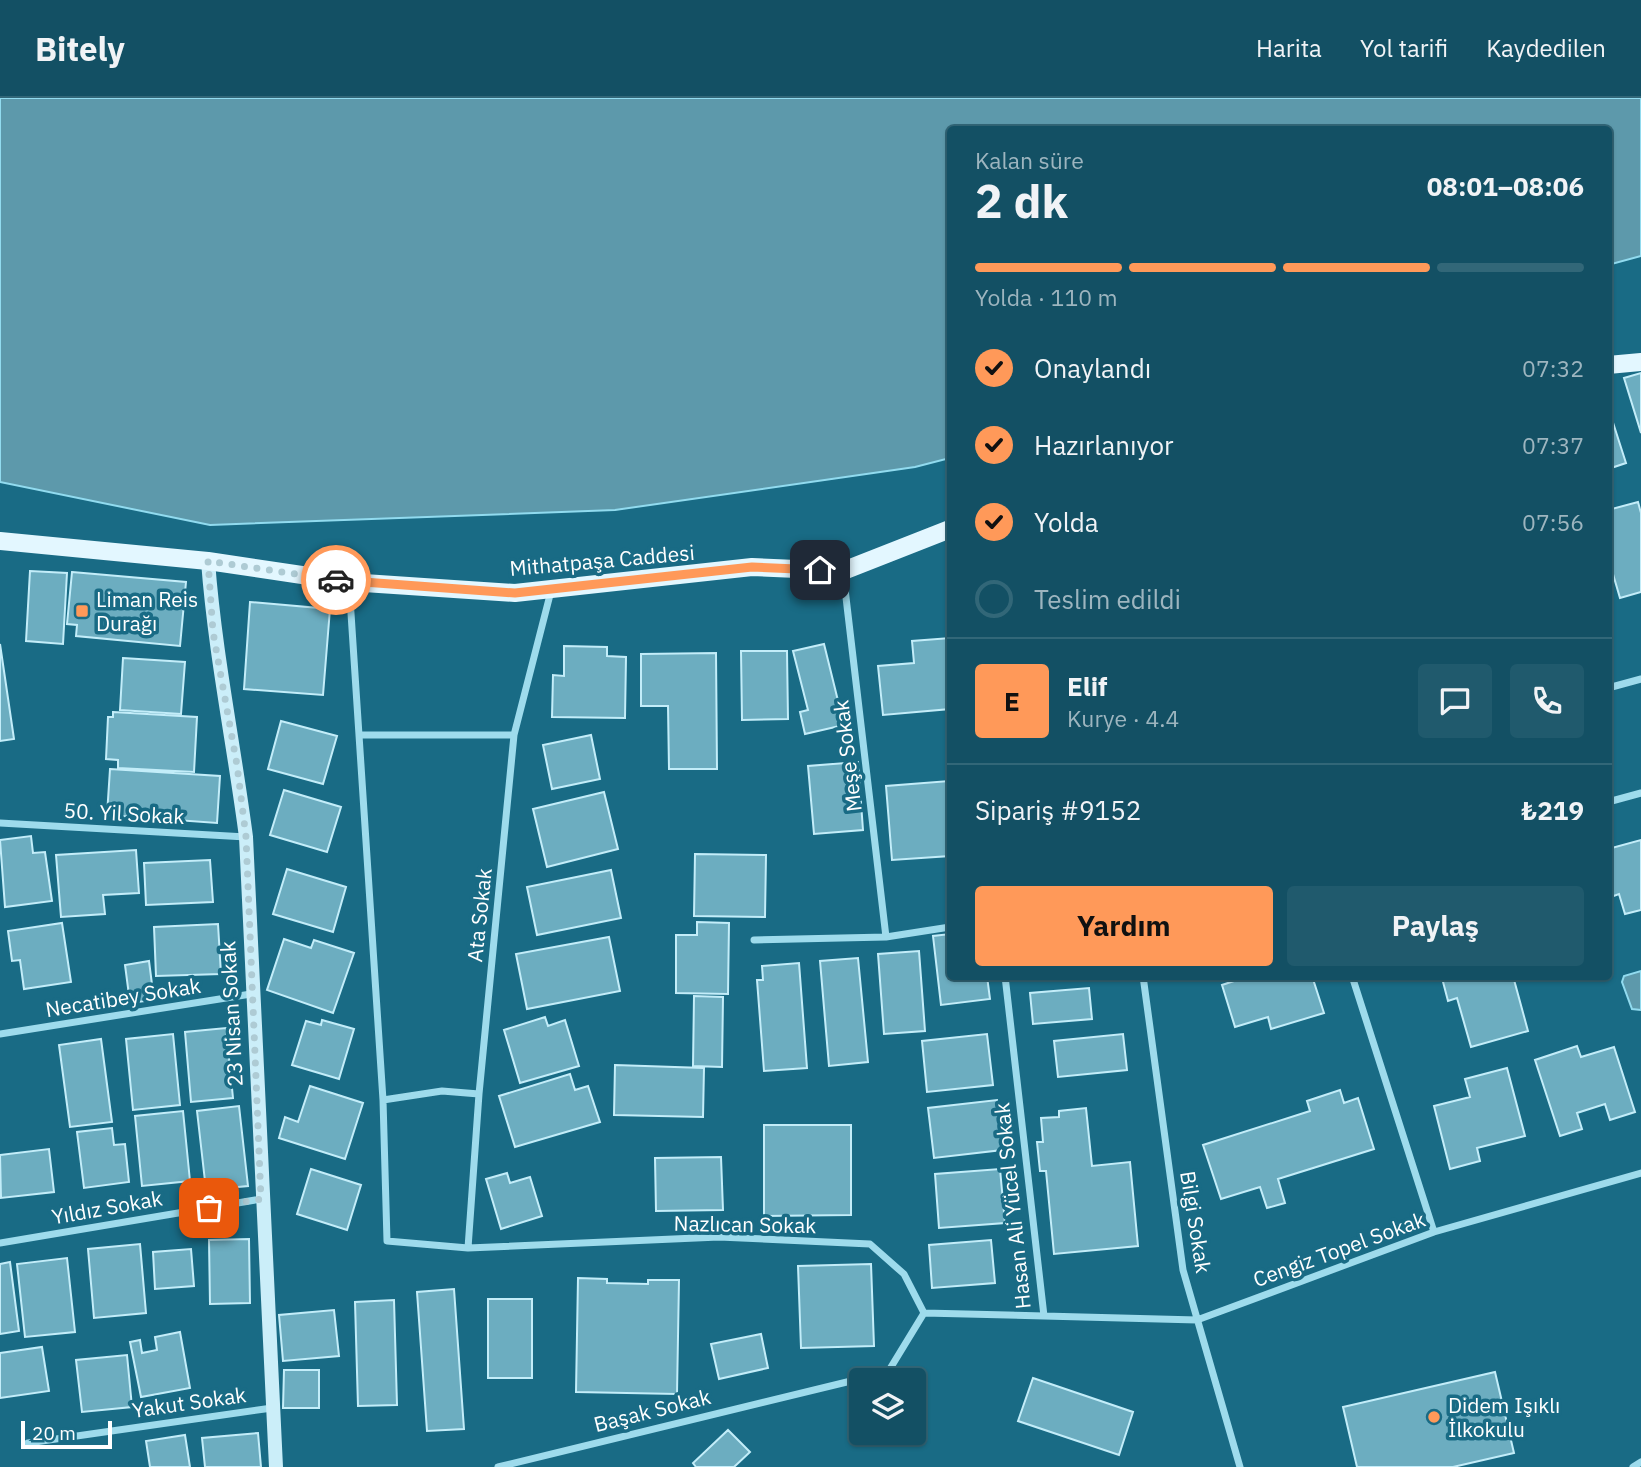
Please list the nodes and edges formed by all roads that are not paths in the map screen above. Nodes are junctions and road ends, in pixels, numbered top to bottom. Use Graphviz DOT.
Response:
graph roads {
  1 [pos="1641,362"];
  2 [pos="1612,365"];
  3 [pos="947,530"];
  4 [pos="0,541"];
  5 [pos="208,561"];
  6 [pos="843,571"];
  7 [pos="349,582"];
  8 [pos="551,590"];
  9 [pos="1641,679"];
  10 [pos="1612,687"];
  11 [pos="361,735"];
  12 [pos="514,735"];
  13 [pos="1641,793"];
  14 [pos="1612,801"];
  15 [pos="0,823"];
  16 [pos="246,837"];
  17 [pos="947,927"];
  18 [pos="886,937"];
  19 [pos="754,940"];
  20 [pos="1005,980"];
  21 [pos="1144,980"];
  22 [pos="1353,980"];
  23 [pos="251,995"];
  24 [pos="0,1034"];
  25 [pos="479,1094"];
  26 [pos="383,1100"];
  27 [pos="1641,1173"];
  28 [pos="261,1199"];
  29 [pos="1434,1232"];
  30 [pos="0,1243"];
  31 [pos="468,1248"];
  32 [pos="924,1313"];
  33 [pos="1044,1317"];
  34 [pos="1197,1320"];
  35 [pos="272,1408"];
  36 [pos="28,1443"];
  37 [pos="1641,1462"];
  38 [pos="276,1467"];
  39 [pos="498,1467"];
  40 [pos="1240,1467"];
  41 [pos="1633,1467"];
  1 -- 2 [label="main road"];
  3 -- 6 [label="main road, Mithatpaşa Caddesi"];
  4 -- 5 [label="main road, Mithatpaşa Caddesi"];
  5 -- 7 [label="main road, Mithatpaşa Caddesi"];
  5 -- 16 [label="street, 23 Nisan Sokak"];
  6 -- 8 [label="main road, Mithatpaşa Caddesi"];
  6 -- 18 [label="street, Meşe Sokak"];
  7 -- 8 [label="main road, Mithatpaşa Caddesi"];
  7 -- 11 [label="street"];
  8 -- 12 [label="street, Ata Sokak"];
  9 -- 10 [label="street"];
  11 -- 12 [label="street"];
  11 -- 26 [label="street"];
  12 -- 25 [label="street, Ata Sokak"];
  13 -- 14 [label="street"];
  15 -- 16 [label="street, 50. Yil Sokak"];
  16 -- 23 [label="street, 23 Nisan Sokak"];
  17 -- 18 [label="street"];
  18 -- 19 [label="street"];
  20 -- 33 [label="street, Hasan Ali Yücel Sokak"];
  21 -- 34 [label="street, Bilgi Sokak"];
  22 -- 29 [label="street"];
  23 -- 24 [label="street, Necatibey Sokak"];
  23 -- 28 [label="street, 23 Nisan Sokak"];
  25 -- 26 [label="street"];
  25 -- 31 [label="street, Ata Sokak"];
  26 -- 31 [label="street, Nazlıcan Sokak"];
  27 -- 29 [label="street, Cengiz Topel Sokak"];
  28 -- 30 [label="street, Yıldız Sokak"];
  28 -- 35 [label="street, 23 Nisan Sokak"];
  29 -- 34 [label="street, Cengiz Topel Sokak"];
  31 -- 32 [label="street, Nazlıcan Sokak"];
  32 -- 33 [label="street, Hasan Ali Yücel Sokak"];
  32 -- 39 [label="street, Başak Sokak"];
  33 -- 34 [label="street, Cengiz Topel Sokak"];
  34 -- 40 [label="street, Bilgi Sokak"];
  35 -- 36 [label="street, Yakut Sokak"];
  35 -- 38 [label="street, 23 Nisan Sokak"];
  37 -- 41 [label="street"];
}
